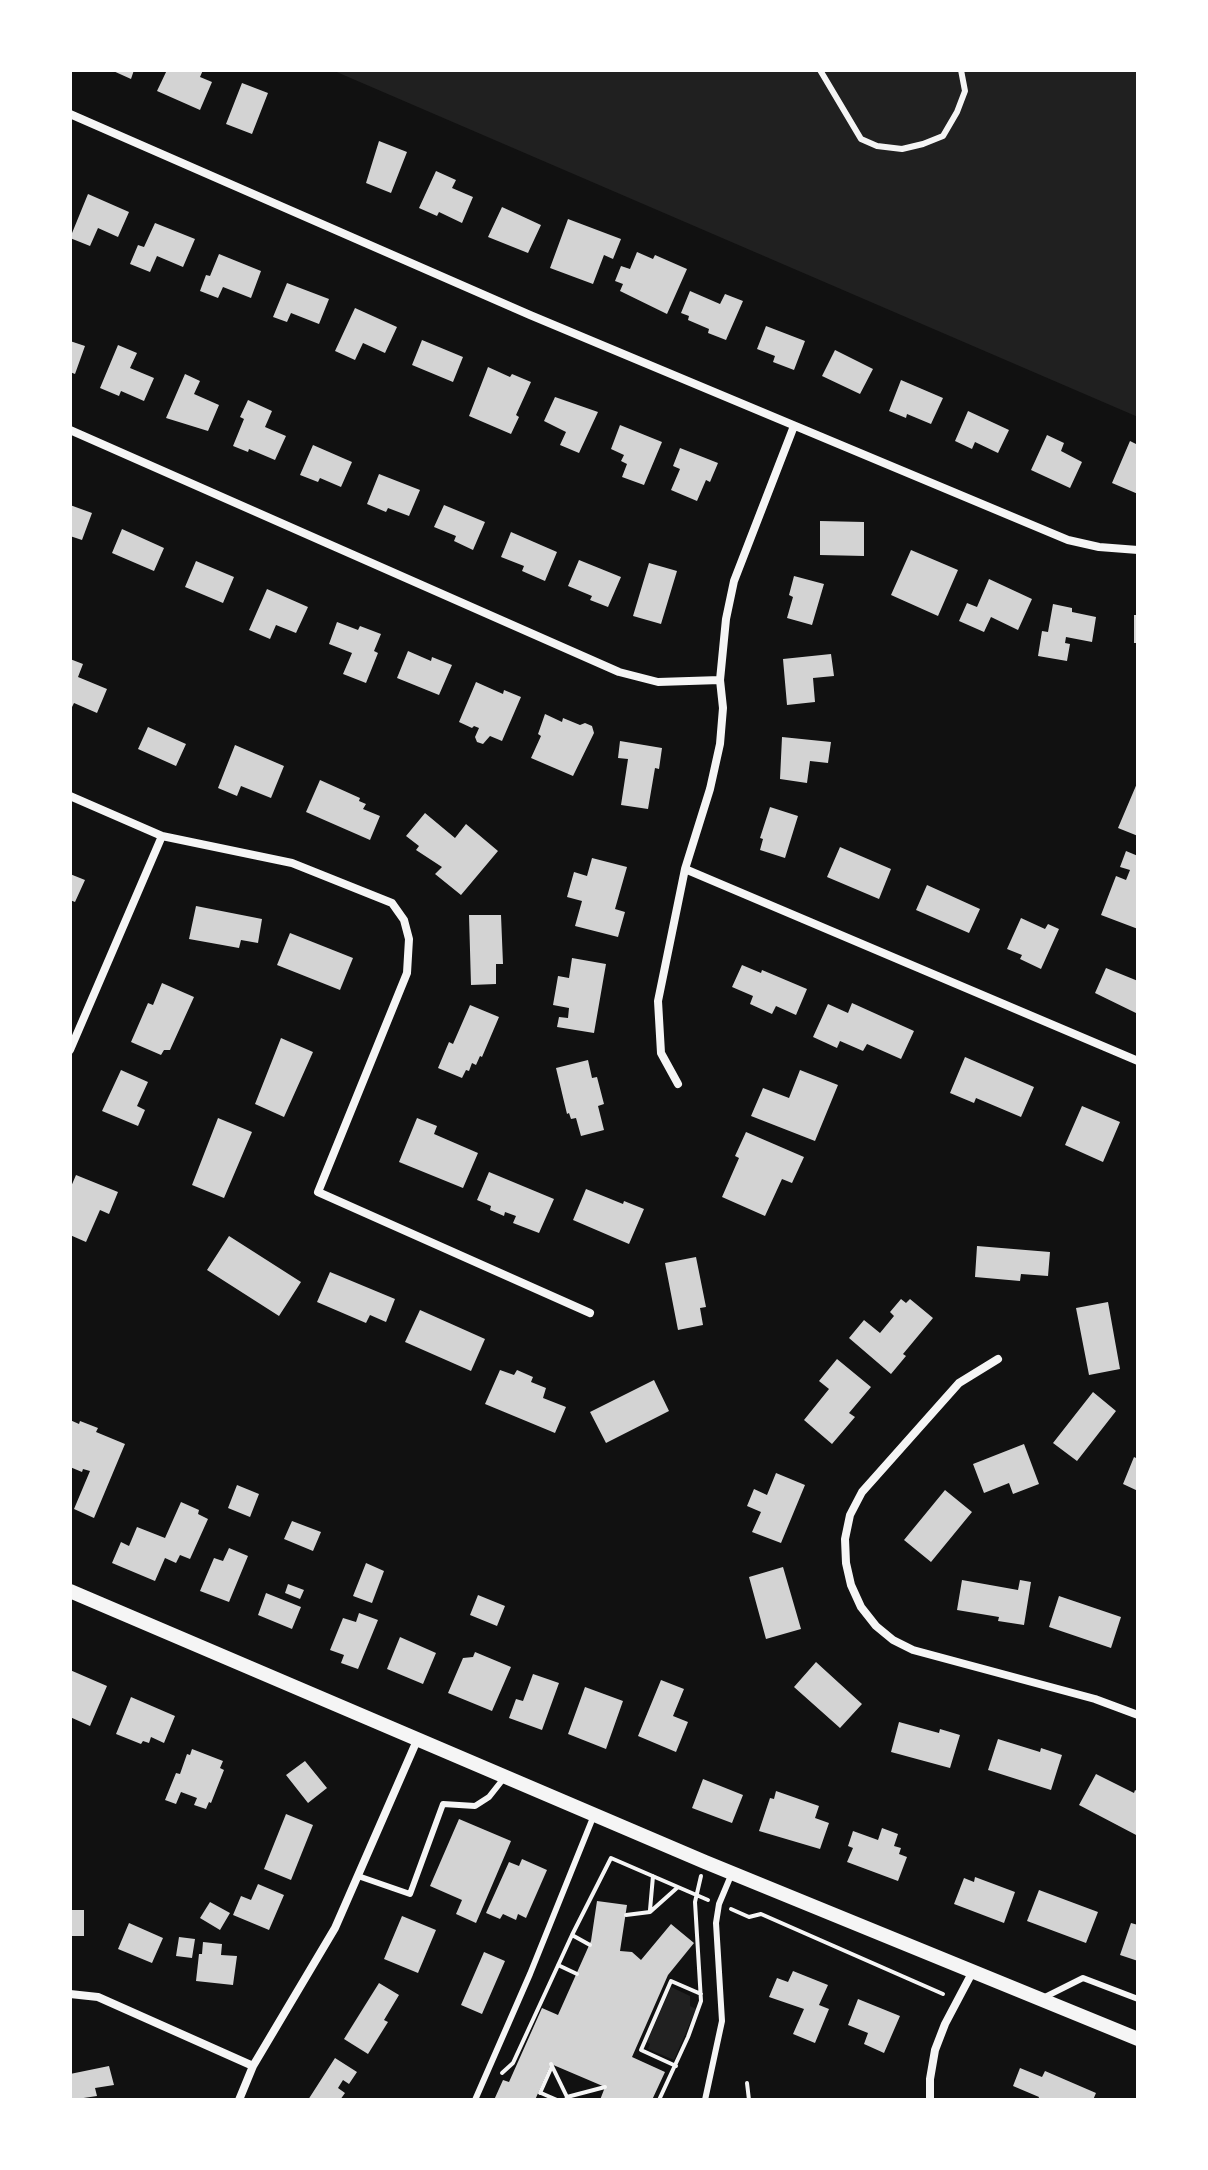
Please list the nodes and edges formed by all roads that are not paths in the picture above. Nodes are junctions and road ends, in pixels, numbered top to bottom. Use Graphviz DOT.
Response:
graph roads {
  1 [pos="820,70"];
  2 [pos="961,70"];
  3 [pos="70,114"];
  4 [pos="794,426"];
  5 [pos="70,430"];
  6 [pos="1138,550"];
  7 [pos="720,680"];
  8 [pos="70,796"];
  9 [pos="162,836"];
  10 [pos="685,869"];
  11 [pos="70,1050"];
  12 [pos="1138,1061"];
  13 [pos="678,1084"];
  14 [pos="590,1313"];
  15 [pos="998,1359"];
  16 [pos="70,1591"];
  17 [pos="1138,1715"];
  18 [pos="418,1738"];
  19 [pos="505,1776"];
  20 [pos="594,1815"];
  21 [pos="732,1873"];
  22 [pos="358,1876"];
  23 [pos="973,1971"];
  24 [pos="70,1994"];
  25 [pos="1042,1999"];
  26 [pos="1138,1999"];
  27 [pos="1138,2039"];
  28 [pos="253,2066"];
  29 [pos="239,2100"];
  30 [pos="475,2100"];
  31 [pos="705,2100"];
  32 [pos="930,2100"];
  1 -- 2 [label="lane"];
  3 -- 4 [label="street"];
  4 -- 6 [label="street"];
  4 -- 7 [label="street"];
  5 -- 7 [label="street"];
  7 -- 10 [label="street"];
  8 -- 9 [label="street"];
  9 -- 11 [label="street"];
  9 -- 14 [label="street"];
  10 -- 12 [label="street"];
  10 -- 13 [label="street"];
  15 -- 17 [label="street"];
  16 -- 18 [label="street"];
  18 -- 19 [label="street"];
  18 -- 22 [label="street"];
  19 -- 20 [label="street"];
  19 -- 22 [label="lane"];
  20 -- 21 [label="street"];
  20 -- 30 [label="lane"];
  21 -- 23 [label="street"];
  21 -- 31 [label="lane"];
  22 -- 28 [label="street"];
  23 -- 25 [label="street"];
  23 -- 32 [label="street"];
  24 -- 28 [label="street"];
  25 -- 26 [label="lane"];
  25 -- 27 [label="street"];
  28 -- 29 [label="street"];
}
